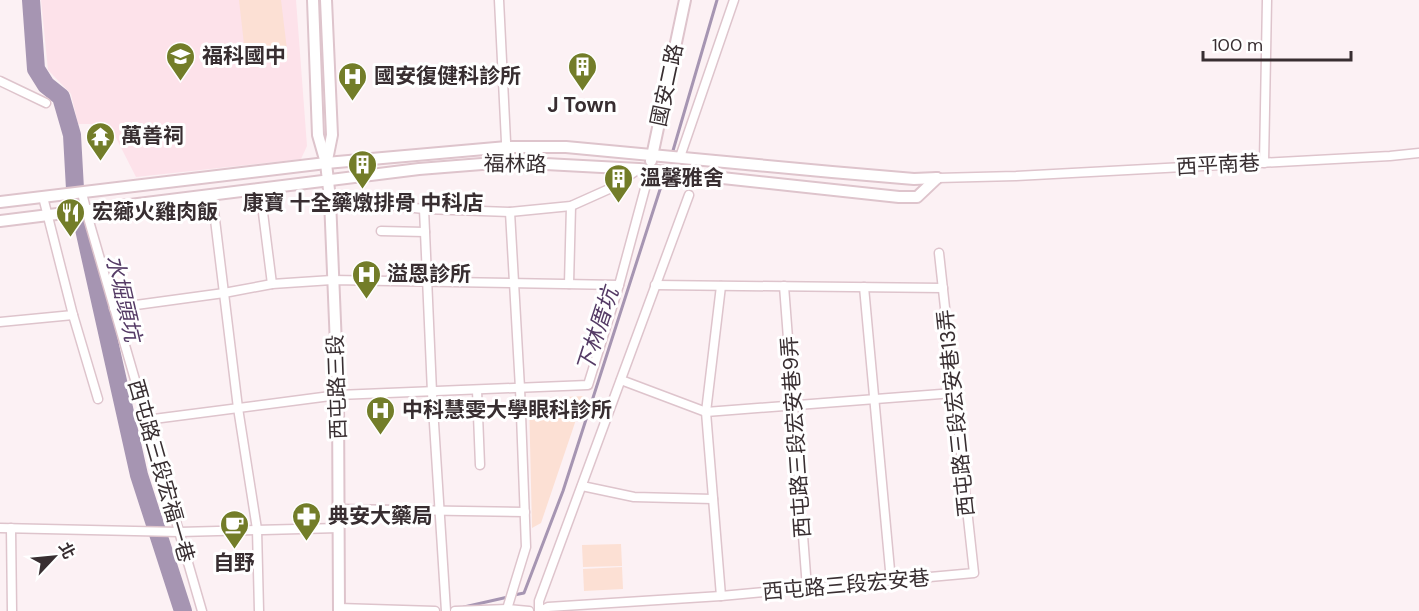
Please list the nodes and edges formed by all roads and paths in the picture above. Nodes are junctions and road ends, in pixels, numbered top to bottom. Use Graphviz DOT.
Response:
graph roads {
  1 [pos="313,0"];
  2 [pos="326,0"];
  3 [pos="499,0"];
  4 [pos="685,0"];
  5 [pos="734,0"];
  6 [pos="1267,0"];
  7 [pos="0,81"];
  8 [pos="46,103"];
  9 [pos="507,147"];
  10 [pos="1419,153"];
  11 [pos="652,154"];
  12 [pos="674,156"];
  13 [pos="507,162"];
  14 [pos="326,163"];
  15 [pos="1264,163"];
  16 [pos="644,170"];
  17 [pos="1016,176"];
  18 [pos="937,178"];
  19 [pos="327,180"];
  20 [pos="260,189"];
  21 [pos="82,193"];
  22 [pos="212,195"];
  23 [pos="689,195"];
  24 [pos="43,197"];
  25 [pos="330,199"];
  26 [pos="0,202"];
  27 [pos="571,206"];
  28 [pos="424,208"];
  29 [pos="86,209"];
  30 [pos="510,212"];
  31 [pos="48,216"];
  32 [pos="0,221"];
  33 [pos="381,231"];
  34 [pos="425,232"];
  35 [pos="939,253"];
  36 [pos="333,280"];
  37 [pos="428,282"];
  38 [pos="515,282"];
  39 [pos="272,284"];
  40 [pos="569,284"];
  41 [pos="619,285"];
  42 [pos="655,285"];
  43 [pos="721,286"];
  44 [pos="784,286"];
  45 [pos="864,287"];
  46 [pos="943,288"];
  47 [pos="224,293"];
  48 [pos="114,308"];
  49 [pos="73,315"];
  50 [pos="0,322"];
  51 [pos="621,380"];
  52 [pos="520,388"];
  53 [pos="477,390"];
  54 [pos="432,392"];
  55 [pos="954,393"];
  56 [pos="338,395"];
  57 [pos="98,399"];
  58 [pos="874,399"];
  59 [pos="793,405"];
  60 [pos="238,408"];
  61 [pos="706,412"];
  62 [pos="146,420"];
  63 [pos="480,465"];
  64 [pos="582,486"];
  65 [pos="713,499"];
  66 [pos="339,509"];
  67 [pos="440,510"];
  68 [pos="525,512"];
  69 [pos="0,528"];
  70 [pos="11,528"];
  71 [pos="339,528"];
  72 [pos="257,529"];
  73 [pos="177,532"];
  74 [pos="974,573"];
  75 [pos="891,581"];
  76 [pos="807,588"];
  77 [pos="721,596"];
  78 [pos="507,609"];
  79 [pos="339,610"];
  80 [pos="12,611"];
  81 [pos="202,611"];
  82 [pos="259,611"];
  83 [pos="435,611"];
  84 [pos="446,611"];
  85 [pos="455,611"];
  86 [pos="524,611"];
  87 [pos="540,611"];
  1 -- 14 [label="street, 西屯路三段"];
  2 -- 14 [label="street, 西屯路三段"];
  3 -- 9 [label="street"];
  4 -- 11 [label="street, 國安二路"];
  5 -- 12 [label="street"];
  6 -- 15 [label="street"];
  7 -- 8 [label="street"];
  9 -- 11 [label="street, 福林路"];
  9 -- 13 [label="street"];
  9 -- 14 [label="street, 福林路"];
  10 -- 15 [label="street, 西平南巷"];
  11 -- 12 [label="street, 福林路"];
  11 -- 16 [label="street, 國安二路"];
  12 -- 18 [label="street, 福林路"];
  13 -- 16 [label="street, 福林路"];
  13 -- 19 [label="street, 福林路"];
  14 -- 19 [label="street, 西屯路三段"];
  14 -- 21 [label="street, 福林路"];
  15 -- 17 [label="street, 西平南巷"];
  16 -- 18 [label="street, 福林路"];
  16 -- 27 [label="street"];
  16 -- 41 [label="street"];
  17 -- 18 [label="street, 福林路"];
  19 -- 20 [label="street, 福林路"];
  19 -- 25 [label="street, 西屯路三段"];
  20 -- 22 [label="street, 福林路"];
  20 -- 39 [label="street"];
  21 -- 24 [label="street, 福林路"];
  21 -- 29 [label="street, 西屯路三段宏福一巷"];
  22 -- 29 [label="street, 福林路"];
  22 -- 47 [label="street"];
  23 -- 42 [label="street"];
  24 -- 26 [label="street"];
  24 -- 31 [label="street"];
  25 -- 28 [label="street"];
  25 -- 36 [label="street, 西屯路三段"];
  27 -- 30 [label="street"];
  27 -- 40 [label="street"];
  28 -- 30 [label="street"];
  28 -- 34 [label="street"];
  29 -- 31 [label="street, 福林路"];
  29 -- 48 [label="street, 西屯路三段宏福一巷"];
  30 -- 38 [label="street"];
  31 -- 32 [label="street"];
  31 -- 49 [label="street"];
  33 -- 34 [label="street"];
  34 -- 37 [label="street"];
  35 -- 46 [label="street, 西屯路三段宏安巷13弄"];
  36 -- 37 [label="street"];
  36 -- 39 [label="street"];
  36 -- 56 [label="street, 西屯路三段"];
  37 -- 38 [label="street"];
  37 -- 54 [label="street"];
  38 -- 40 [label="street"];
  38 -- 52 [label="street"];
  39 -- 47 [label="street"];
  40 -- 41 [label="street"];
  41 -- 52 [label="street"];
  42 -- 43 [label="street"];
  42 -- 51 [label="street"];
  43 -- 44 [label="street"];
  43 -- 61 [label="street"];
  44 -- 45 [label="street"];
  44 -- 59 [label="street, 西屯路三段宏安巷9弄"];
  45 -- 46 [label="street"];
  45 -- 58 [label="street"];
  46 -- 55 [label="street, 西屯路三段宏安巷13弄"];
  47 -- 48 [label="street"];
  47 -- 60 [label="street"];
  48 -- 62 [label="street, 西屯路三段宏福一巷"];
  49 -- 50 [label="street"];
  49 -- 57 [label="street"];
  51 -- 61 [label="street"];
  51 -- 64 [label="street"];
  52 -- 53 [label="street"];
  52 -- 68 [label="street"];
  53 -- 54 [label="street"];
  53 -- 63 [label="street"];
  54 -- 56 [label="street"];
  54 -- 67 [label="street"];
  55 -- 58 [label="street"];
  55 -- 74 [label="street, 西屯路三段宏安巷13弄"];
  56 -- 60 [label="street"];
  56 -- 66 [label="street, 西屯路三段"];
  58 -- 59 [label="street"];
  58 -- 75 [label="street"];
  59 -- 61 [label="street"];
  59 -- 76 [label="street, 西屯路三段宏安巷9弄"];
  60 -- 62 [label="street"];
  60 -- 72 [label="street"];
  61 -- 65 [label="street"];
  62 -- 73 [label="street, 西屯路三段宏福一巷"];
  64 -- 65 [label="street"];
  64 -- 87 [label="street"];
  65 -- 77 [label="street"];
  66 -- 67 [label="street"];
  66 -- 71 [label="street, 西屯路三段"];
  67 -- 68 [label="street"];
  67 -- 84 [label="street"];
  68 -- 78 [label="street"];
  69 -- 70 [label="street"];
  70 -- 73 [label="street"];
  70 -- 80 [label="street"];
  71 -- 72 [label="street"];
  71 -- 79 [label="street, 西屯路三段"];
  72 -- 73 [label="street"];
  72 -- 82 [label="street"];
  73 -- 81 [label="street, 西屯路三段宏福一巷"];
  74 -- 75 [label="street, 西屯路三段宏安巷"];
  75 -- 76 [label="street, 西屯路三段宏安巷"];
  76 -- 77 [label="street, 西屯路三段宏安巷"];
  77 -- 87 [label="street, 西屯路三段宏安巷"];
  78 -- 85 [label="street"];
  78 -- 86 [label="street"];
  79 -- 83 [label="street"];
}
